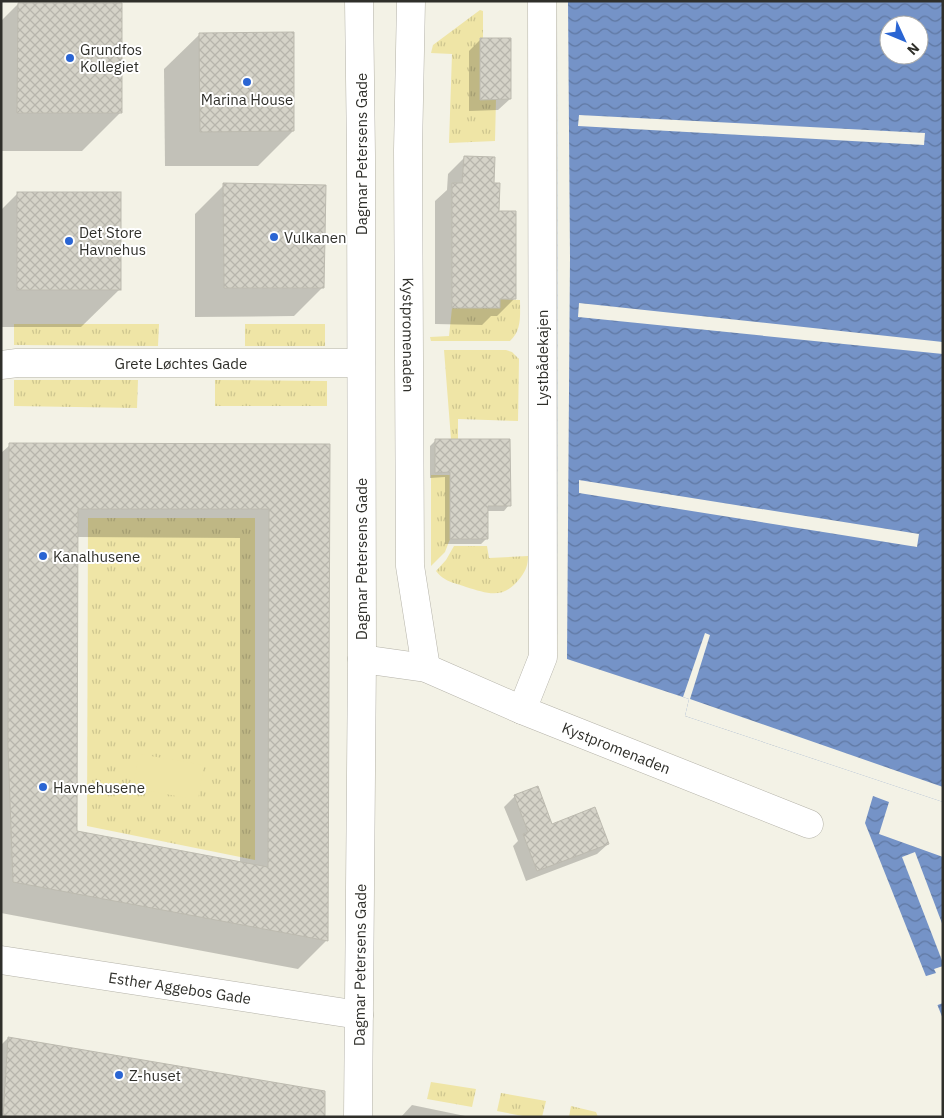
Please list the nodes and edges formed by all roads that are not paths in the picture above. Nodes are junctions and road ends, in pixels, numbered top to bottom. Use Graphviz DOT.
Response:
graph roads {
  1 [pos="359,1"];
  2 [pos="411,1"];
  3 [pos="542,1"];
  4 [pos="361,362"];
  5 [pos="1,365"];
  6 [pos="362,659"];
  7 [pos="426,668"];
  8 [pos="522,710"];
  9 [pos="809,824"];
  10 [pos="1,960"];
  11 [pos="359,1014"];
  12 [pos="358,1109"];
  1 -- 4 [label="street, Dagmar Petersens Gade"];
  2 -- 7 [label="street, Kystpromenaden"];
  3 -- 8 [label="street, Lystbådekajen"];
  4 -- 5 [label="street, Grete Løchtes Gade"];
  4 -- 6 [label="street, Dagmar Petersens Gade"];
  6 -- 7 [label="street, Kystpromenaden"];
  6 -- 11 [label="street, Dagmar Petersens Gade"];
  7 -- 8 [label="street, Kystpromenaden"];
  8 -- 9 [label="street, Kystpromenaden"];
  10 -- 11 [label="street, Esther Aggebos Gade"];
  11 -- 12 [label="street, Dagmar Petersens Gade"];
}
